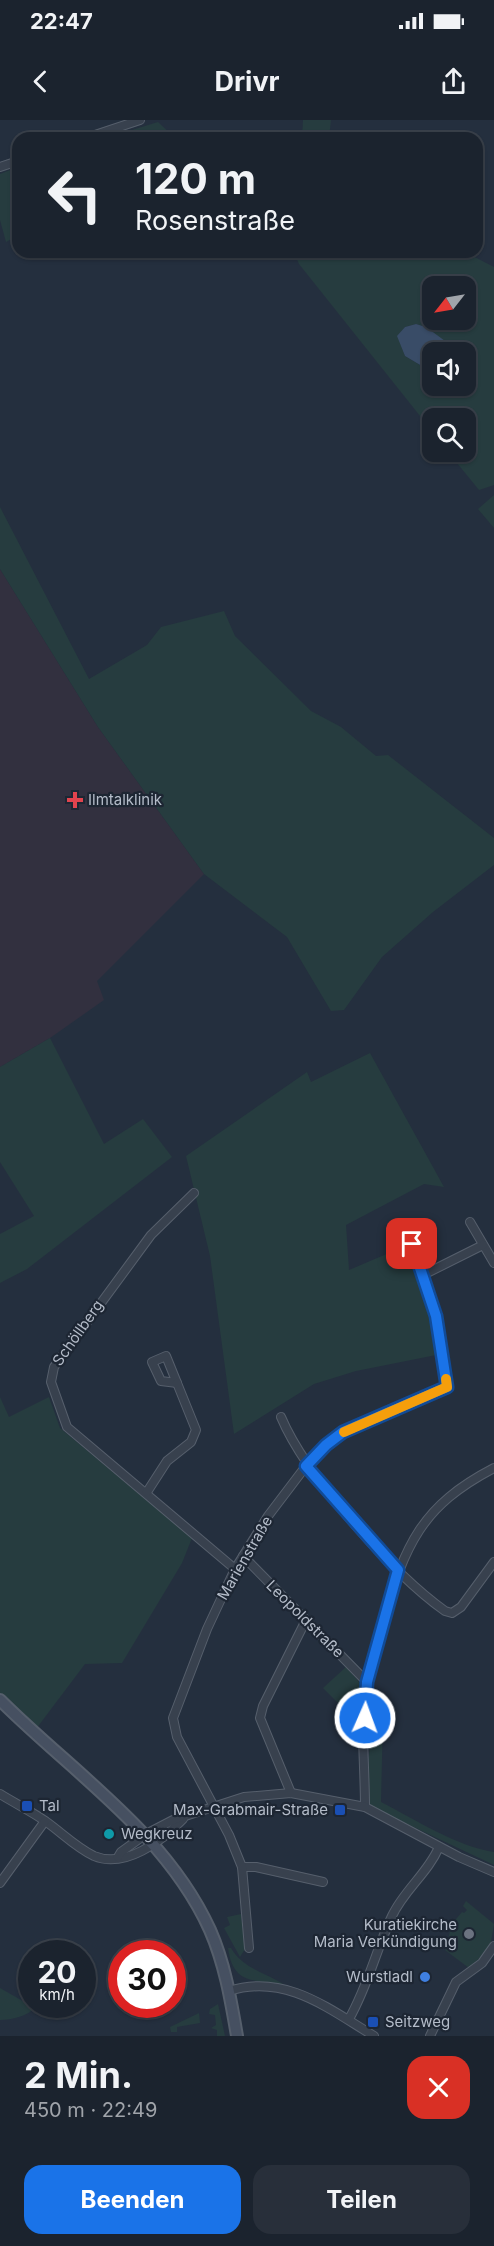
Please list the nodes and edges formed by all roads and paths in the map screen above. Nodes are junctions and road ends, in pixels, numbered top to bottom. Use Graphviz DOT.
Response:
graph roads {
  1 [pos="140,120"];
  2 [pos="105,132"];
  3 [pos="194,1193"];
  4 [pos="470,1222"];
  5 [pos="412,1244"];
  6 [pos="483,1245"];
  7 [pos="494,1263"];
  8 [pos="423,1275"];
  9 [pos="177,1383"];
  10 [pos="281,1417"];
  11 [pos="306,1466"];
  12 [pos="494,1468"];
  13 [pos="147,1492"];
  14 [pos="243,1556"];
  15 [pos="494,1562"];
  16 [pos="235,1569"];
  17 [pos="398,1570"];
  18 [pos="306,1620"];
  19 [pos="367,1682"];
  20 [pos="0,1700"];
  21 [pos="291,1793"];
  22 [pos="0,1794"];
  23 [pos="215,1806"];
  24 [pos="365,1806"];
  25 [pos="183,1819"];
  26 [pos="45,1821"];
  27 [pos="146,1834"];
  28 [pos="153,1843"];
  29 [pos="439,1846"];
  30 [pos="118,1857"];
  31 [pos="242,1867"];
  32 [pos="494,1872"];
  33 [pos="323,1882"];
  34 [pos="0,1883"];
  35 [pos="494,1946"];
  36 [pos="249,1948"];
  37 [pos="229,1991"];
  38 [pos="349,2019"];
  39 [pos="237,2036"];
  40 [pos="374,2036"];
  41 [pos="430,2036"];
  1 -- 2 [label="street"];
  3 -- 13 [label="street, Schöllberg"];
  4 -- 6 [label="street"];
  5 -- 8 [label="street"];
  6 -- 7 [label="street"];
  6 -- 8 [label="street"];
  8 -- 11 [label="street, Marienstraße"];
  9 -- 13 [label="street"];
  10 -- 11 [label="street"];
  11 -- 14 [label="street, Marienstraße"];
  11 -- 17 [label="street"];
  12 -- 17 [label="street"];
  13 -- 16 [label="street, Schöllberg"];
  14 -- 16 [label="street, Marienstraße"];
  14 -- 18 [label="street, Leopoldstraße"];
  15 -- 17 [label="street"];
  16 -- 23 [label="street, Marienstraße"];
  17 -- 19 [label="street"];
  18 -- 19 [label="street, Leopoldstraße"];
  18 -- 21 [label="street"];
  19 -- 24 [label="street"];
  20 -- 27 [label="main road"];
  21 -- 23 [label="street"];
  21 -- 24 [label="street"];
  22 -- 26 [label="street"];
  23 -- 25 [label="street"];
  23 -- 31 [label="street, Marienstraße"];
  24 -- 29 [label="street"];
  25 -- 27 [label="street"];
  25 -- 28 [label="street"];
  26 -- 30 [label="street"];
  26 -- 34 [label="street"];
  27 -- 28 [label="main road"];
  27 -- 30 [label="street"];
  28 -- 30 [label="street"];
  28 -- 37 [label="main road"];
  29 -- 32 [label="street"];
  29 -- 38 [label="street"];
  31 -- 33 [label="street"];
  31 -- 36 [label="street, Marienstraße"];
  35 -- 41 [label="street"];
  37 -- 38 [label="street"];
  37 -- 39 [label="main road"];
  38 -- 40 [label="street"];
}
